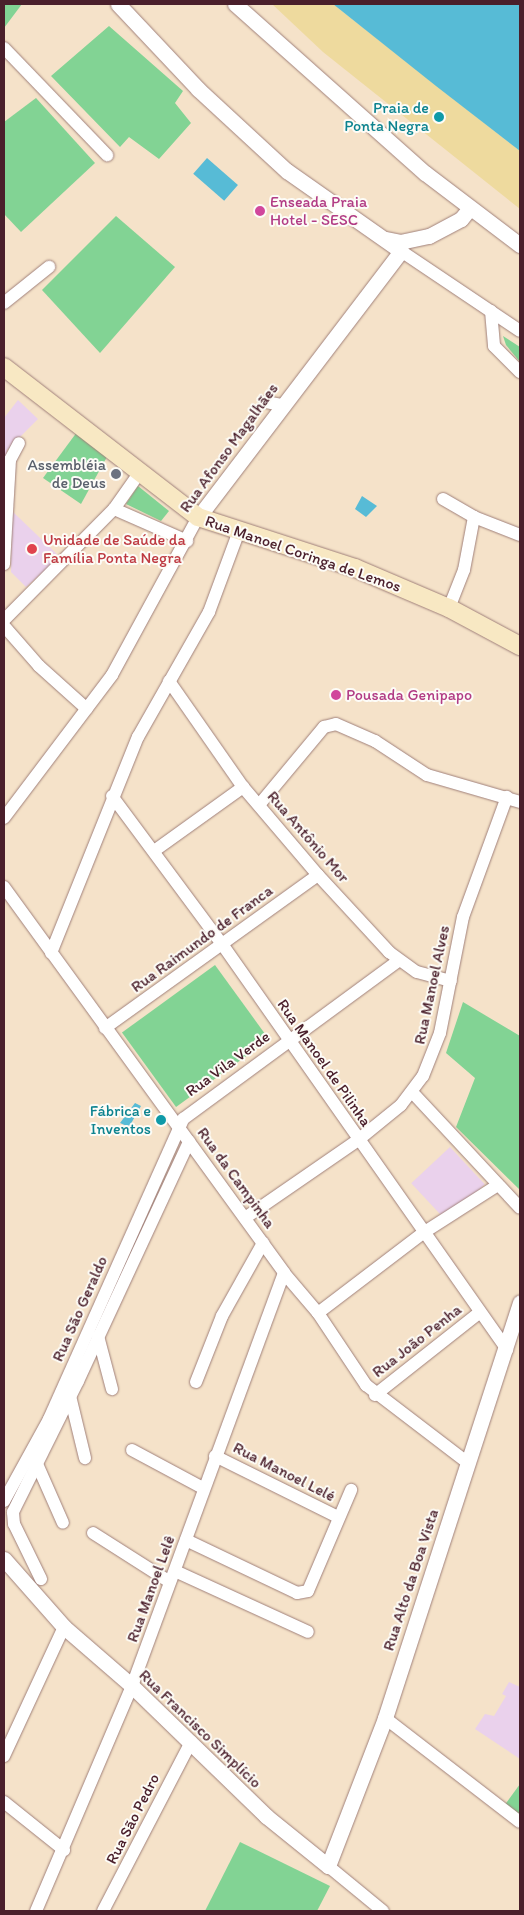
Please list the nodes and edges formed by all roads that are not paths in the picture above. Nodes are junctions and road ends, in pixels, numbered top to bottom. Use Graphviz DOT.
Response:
graph roads {
  1 [pos="118,4"];
  2 [pos="235,4"];
  3 [pos="4,48"];
  4 [pos="107,155"];
  5 [pos="469,208"];
  6 [pos="383,239"];
  7 [pos="520,245"];
  8 [pos="401,251"];
  9 [pos="49,266"];
  10 [pos="4,303"];
  11 [pos="491,311"];
  12 [pos="520,331"];
  13 [pos="4,367"];
  14 [pos="520,372"];
  15 [pos="266,402"];
  16 [pos="281,405"];
  17 [pos="19,442"];
  18 [pos="140,472"];
  19 [pos="443,499"];
  20 [pos="6,501"];
  21 [pos="114,509"];
  22 [pos="198,517"];
  23 [pos="474,517"];
  24 [pos="239,531"];
  25 [pos="520,535"];
  26 [pos="187,541"];
  27 [pos="4,564"];
  28 [pos="449,608"];
  29 [pos="4,620"];
  30 [pos="4,626"];
  31 [pos="520,646"];
  32 [pos="169,682"];
  33 [pos="87,709"];
  34 [pos="243,787"];
  35 [pos="112,796"];
  36 [pos="507,797"];
  37 [pos="520,802"];
  38 [pos="259,805"];
  39 [pos="8,806"];
  40 [pos="4,818"];
  41 [pos="154,851"];
  42 [pos="318,875"];
  43 [pos="4,887"];
  44 [pos="222,944"];
  45 [pos="51,953"];
  46 [pos="398,962"];
  47 [pos="451,981"];
  48 [pos="105,1028"];
  49 [pos="289,1041"];
  50 [pos="412,1092"];
  51 [pos="178,1127"];
  52 [pos="358,1140"];
  53 [pos="189,1142"];
  54 [pos="498,1185"];
  55 [pos="520,1208"];
  56 [pos="245,1218"];
  57 [pos="422,1234"];
  58 [pos="263,1243"];
  59 [pos="284,1272"];
  60 [pos="520,1302"];
  61 [pos="318,1313"];
  62 [pos="479,1313"];
  63 [pos="98,1336"];
  64 [pos="507,1350"];
  65 [pos="196,1382"];
  66 [pos="112,1389"];
  67 [pos="375,1395"];
  68 [pos="70,1396"];
  69 [pos="132,1450"];
  70 [pos="215,1456"];
  71 [pos="85,1458"];
  72 [pos="468,1463"];
  73 [pos="37,1464"];
  74 [pos="203,1488"];
  75 [pos="351,1490"];
  76 [pos="4,1501"];
  77 [pos="338,1517"];
  78 [pos="63,1523"];
  79 [pos="93,1533"];
  80 [pos="186,1540"];
  81 [pos="4,1559"];
  82 [pos="173,1576"];
  83 [pos="41,1579"];
  84 [pos="64,1627"];
  85 [pos="308,1632"];
  86 [pos="132,1686"];
  87 [pos="385,1718"];
  88 [pos="191,1742"];
  89 [pos="4,1756"];
  90 [pos="4,1802"];
  91 [pos="520,1822"];
  92 [pos="64,1850"];
  93 [pos="328,1866"];
  94 [pos="369,1906"];
  95 [pos="36,1911"];
  96 [pos="103,1911"];
  97 [pos="383,1911"];
  1 -- 6 [label="street"];
  2 -- 5 [label="street"];
  3 -- 4 [label="street"];
  5 -- 6 [label="street"];
  5 -- 7 [label="street"];
  6 -- 8 [label="street"];
  8 -- 11 [label="street"];
  8 -- 16 [label="street, Rua Afonso Magalhães"];
  9 -- 10 [label="street"];
  11 -- 12 [label="street"];
  11 -- 14 [label="street"];
  13 -- 18 [label="main road, Rua Manoel Coringa de Lemos"];
  15 -- 16 [label="street"];
  16 -- 22 [label="street, Rua Afonso Magalhães"];
  17 -- 20 [label="street"];
  18 -- 21 [label="street"];
  18 -- 22 [label="main road, Rua Manoel Coringa de Lemos"];
  19 -- 23 [label="street"];
  20 -- 27 [label="street"];
  21 -- 26 [label="street"];
  21 -- 29 [label="street"];
  22 -- 24 [label="main road, Rua Manoel Coringa de Lemos"];
  22 -- 26 [label="street, Rua Afonso Magalhães"];
  23 -- 25 [label="street"];
  23 -- 28 [label="street"];
  24 -- 28 [label="main road, Rua Manoel Coringa de Lemos"];
  24 -- 32 [label="street"];
  26 -- 33 [label="street, Rua Afonso Magalhães"];
  28 -- 31 [label="main road, Rua Manoel Coringa de Lemos"];
  30 -- 33 [label="street"];
  32 -- 34 [label="street, Rua Antônio Mor"];
  32 -- 35 [label="street"];
  33 -- 39 [label="street, Rua Afonso Magalhães"];
  34 -- 38 [label="street, Rua Antônio Mor"];
  34 -- 41 [label="street"];
  35 -- 41 [label="street, Rua Manoel de Pilinha"];
  35 -- 45 [label="street"];
  36 -- 37 [label="street"];
  36 -- 38 [label="street"];
  36 -- 47 [label="street, Rua Manoel Alves"];
  38 -- 42 [label="street, Rua Antônio Mor"];
  39 -- 40 [label="street, Rua Afonso Magalhães"];
  41 -- 44 [label="street, Rua Manoel de Pilinha"];
  42 -- 44 [label="street, Rua Raimundo de Franca"];
  42 -- 46 [label="street, Rua Antônio Mor"];
  43 -- 45 [label="street, Rua da Campinha"];
  44 -- 48 [label="street, Rua Raimundo de Franca"];
  44 -- 49 [label="street, Rua Manoel de Pilinha"];
  45 -- 48 [label="street, Rua da Campinha"];
  46 -- 47 [label="street, Rua Antônio Mor"];
  46 -- 49 [label="street, Rua Vila Verde"];
  47 -- 50 [label="street, Rua Manoel Alves"];
  48 -- 51 [label="street, Rua da Campinha"];
  49 -- 51 [label="street, Rua Vila Verde"];
  49 -- 52 [label="street, Rua Manoel de Pilinha"];
  50 -- 52 [label="street, Rua Manoel Alves"];
  50 -- 54 [label="street"];
  51 -- 53 [label="street, Rua da Campinha"];
  51 -- 76 [label="street, Rua São Geraldo"];
  52 -- 56 [label="street, Rua Manoel Alves"];
  52 -- 57 [label="street, Rua Manoel de Pilinha"];
  53 -- 56 [label="street, Rua da Campinha"];
  53 -- 63 [label="street, Rua São Geraldo"];
  54 -- 55 [label="street"];
  54 -- 57 [label="street"];
  56 -- 58 [label="street, Rua da Campinha"];
  57 -- 61 [label="street"];
  57 -- 62 [label="street, Rua Manoel de Pilinha"];
  58 -- 59 [label="street, Rua da Campinha"];
  58 -- 65 [label="street"];
  59 -- 61 [label="street, Rua da Campinha"];
  59 -- 70 [label="street, Rua Manoel Lelê"];
  60 -- 64 [label="street, Rua Alto da Boa Vista"];
  61 -- 67 [label="street, Rua da Campinha"];
  62 -- 64 [label="street, Rua Manoel de Pilinha"];
  62 -- 67 [label="street, Rua João Penha"];
  63 -- 66 [label="street"];
  63 -- 68 [label="street, Rua São Geraldo"];
  64 -- 72 [label="street, Rua Alto da Boa Vista"];
  67 -- 72 [label="street, Rua da Campinha"];
  68 -- 71 [label="street"];
  68 -- 73 [label="street, Rua São Geraldo"];
  69 -- 74 [label="street"];
  70 -- 74 [label="street, Rua Manoel Lelê"];
  70 -- 77 [label="street, Rua Manoel Lelé"];
  72 -- 87 [label="street, Rua Alto da Boa Vista"];
  73 -- 78 [label="street"];
  73 -- 83 [label="street, Rua São Geraldo"];
  74 -- 80 [label="street, Rua Manoel Lelê"];
  75 -- 77 [label="street"];
  77 -- 80 [label="street"];
  79 -- 82 [label="street"];
  80 -- 82 [label="street, Rua Manoel Lelê"];
  81 -- 84 [label="street, Rua Francisco Simplício"];
  82 -- 85 [label="street"];
  82 -- 86 [label="street, Rua Manoel Lelê"];
  84 -- 86 [label="street, Rua Francisco Simplício"];
  84 -- 89 [label="street"];
  86 -- 88 [label="street, Rua Francisco Simplício"];
  86 -- 92 [label="street, Rua Manoel Lelê"];
  87 -- 91 [label="street"];
  87 -- 93 [label="street, Rua Alto da Boa Vista"];
  88 -- 93 [label="street, Rua Francisco Simplício"];
  88 -- 96 [label="street, Rua São Pedro"];
  90 -- 92 [label="street"];
  92 -- 95 [label="street, Rua Manoel Lelê"];
  93 -- 94 [label="street, Rua Francisco Simplício"];
  94 -- 97 [label="street, Rua Francisco Simplício"];
}
